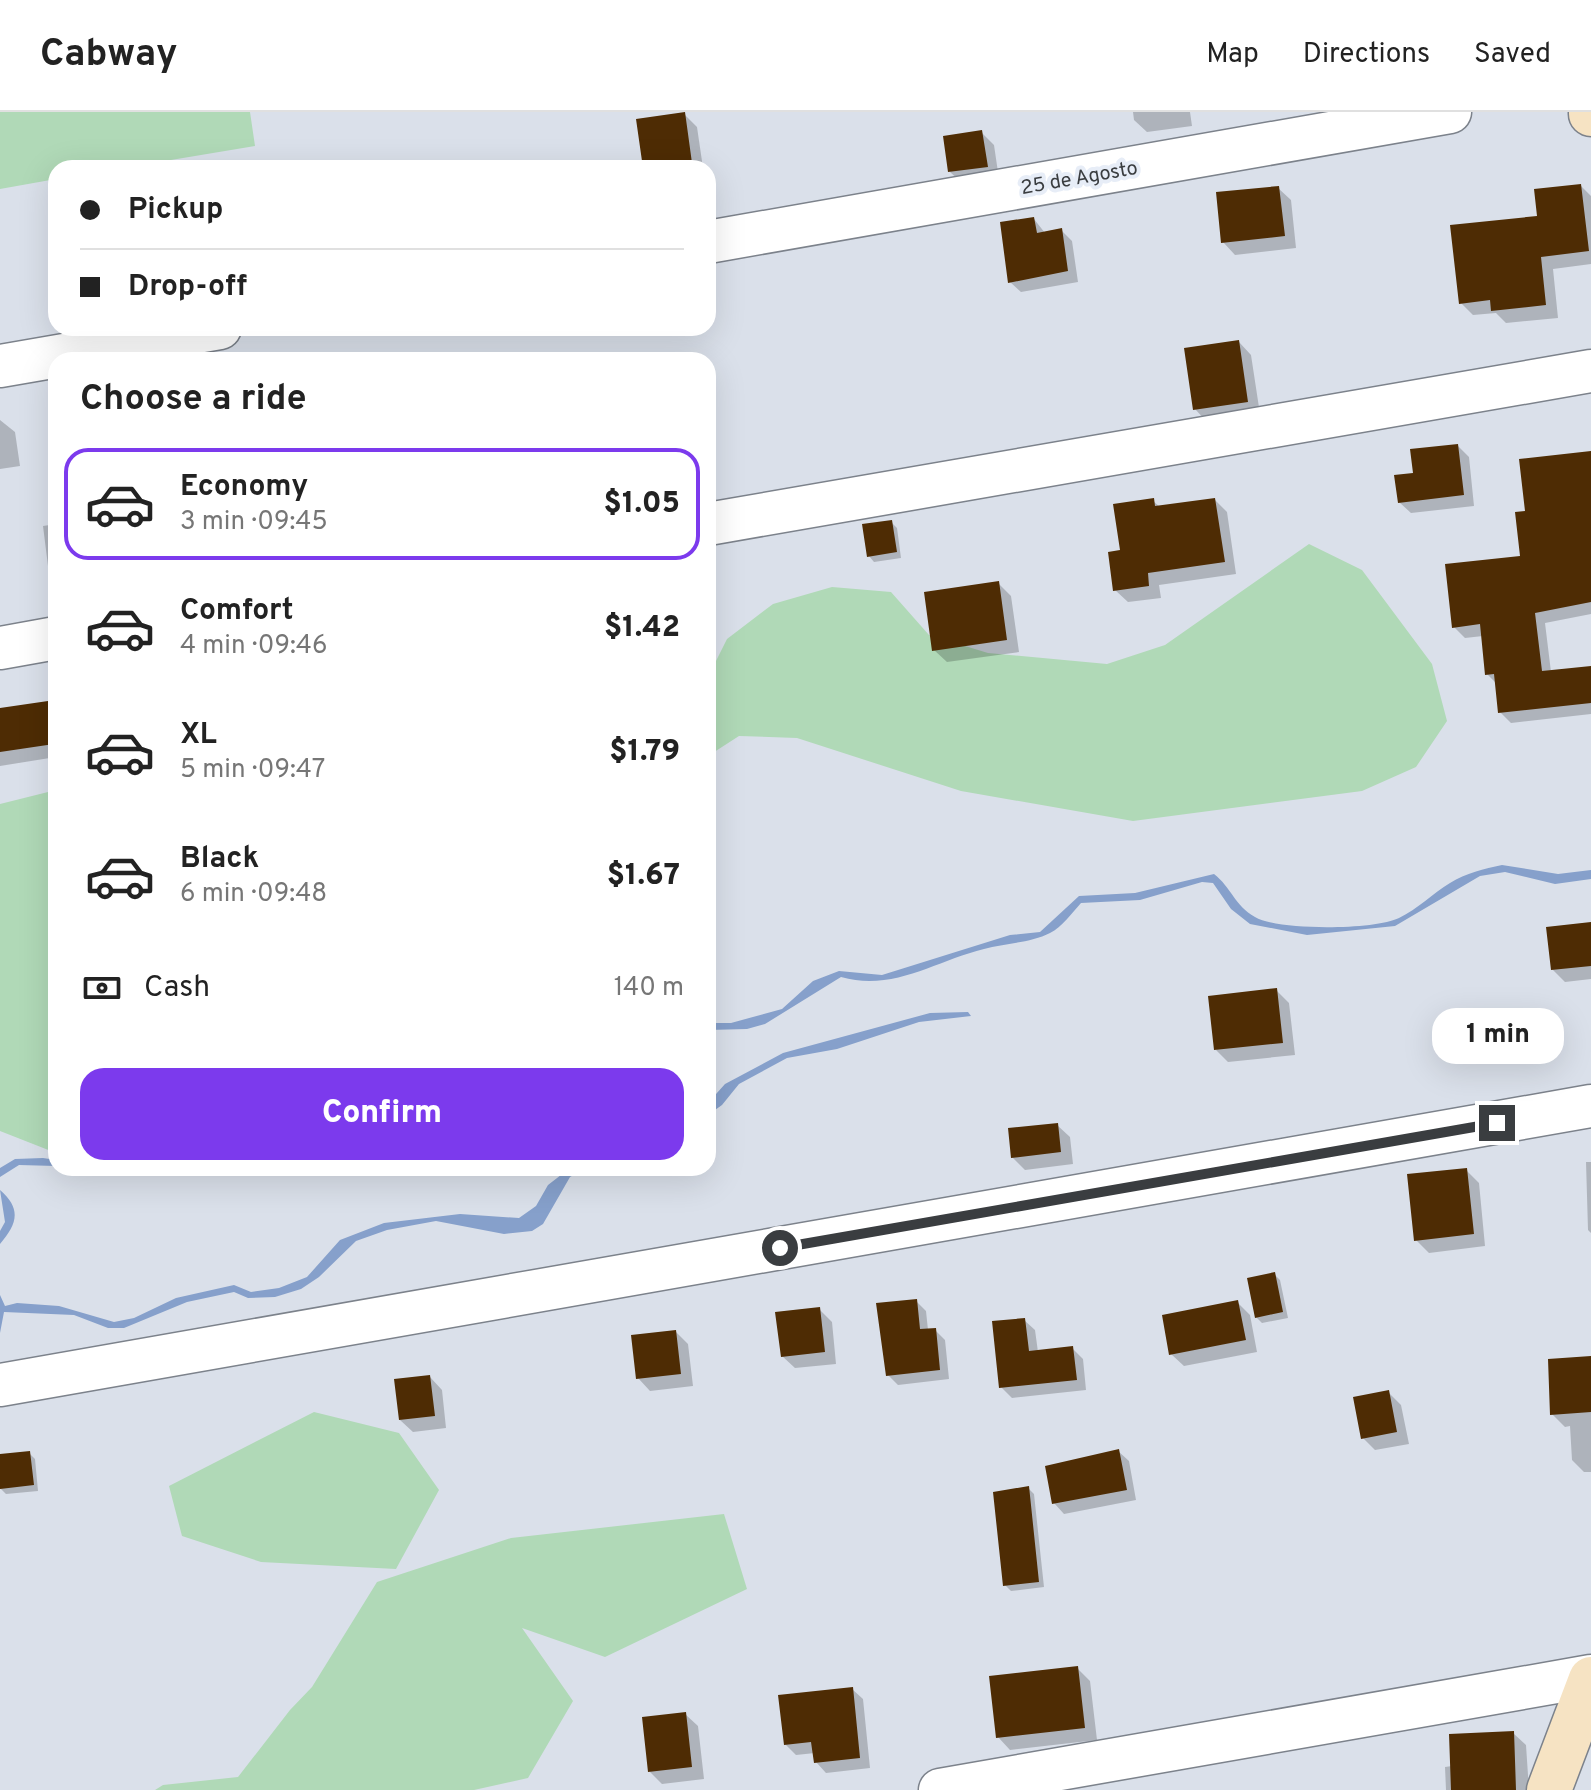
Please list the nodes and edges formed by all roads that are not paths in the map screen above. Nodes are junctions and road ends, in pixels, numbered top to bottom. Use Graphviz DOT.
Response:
graph roads {
  1 [pos="1450,112"];
  2 [pos="716,241"];
  3 [pos="175,336"];
  4 [pos="82,352"];
  5 [pos="48,358"];
  6 [pos="0,366"];
  7 [pos="1591,371"];
  8 [pos="716,523"];
  9 [pos="48,639"];
  10 [pos="0,648"];
  11 [pos="1591,1106"];
  12 [pos="0,1385"];
  13 [pos="1591,1678"];
  14 [pos="940,1790"];
  15 [pos="1549,1790"];
  1 -- 2 [label="street, 25 de Agosto"];
  3 -- 4 [label="street"];
  5 -- 6 [label="street"];
  7 -- 8 [label="street"];
  9 -- 10 [label="street"];
  11 -- 12 [label="street"];
  13 -- 14 [label="street"];
  13 -- 15 [label="main road"];
}
